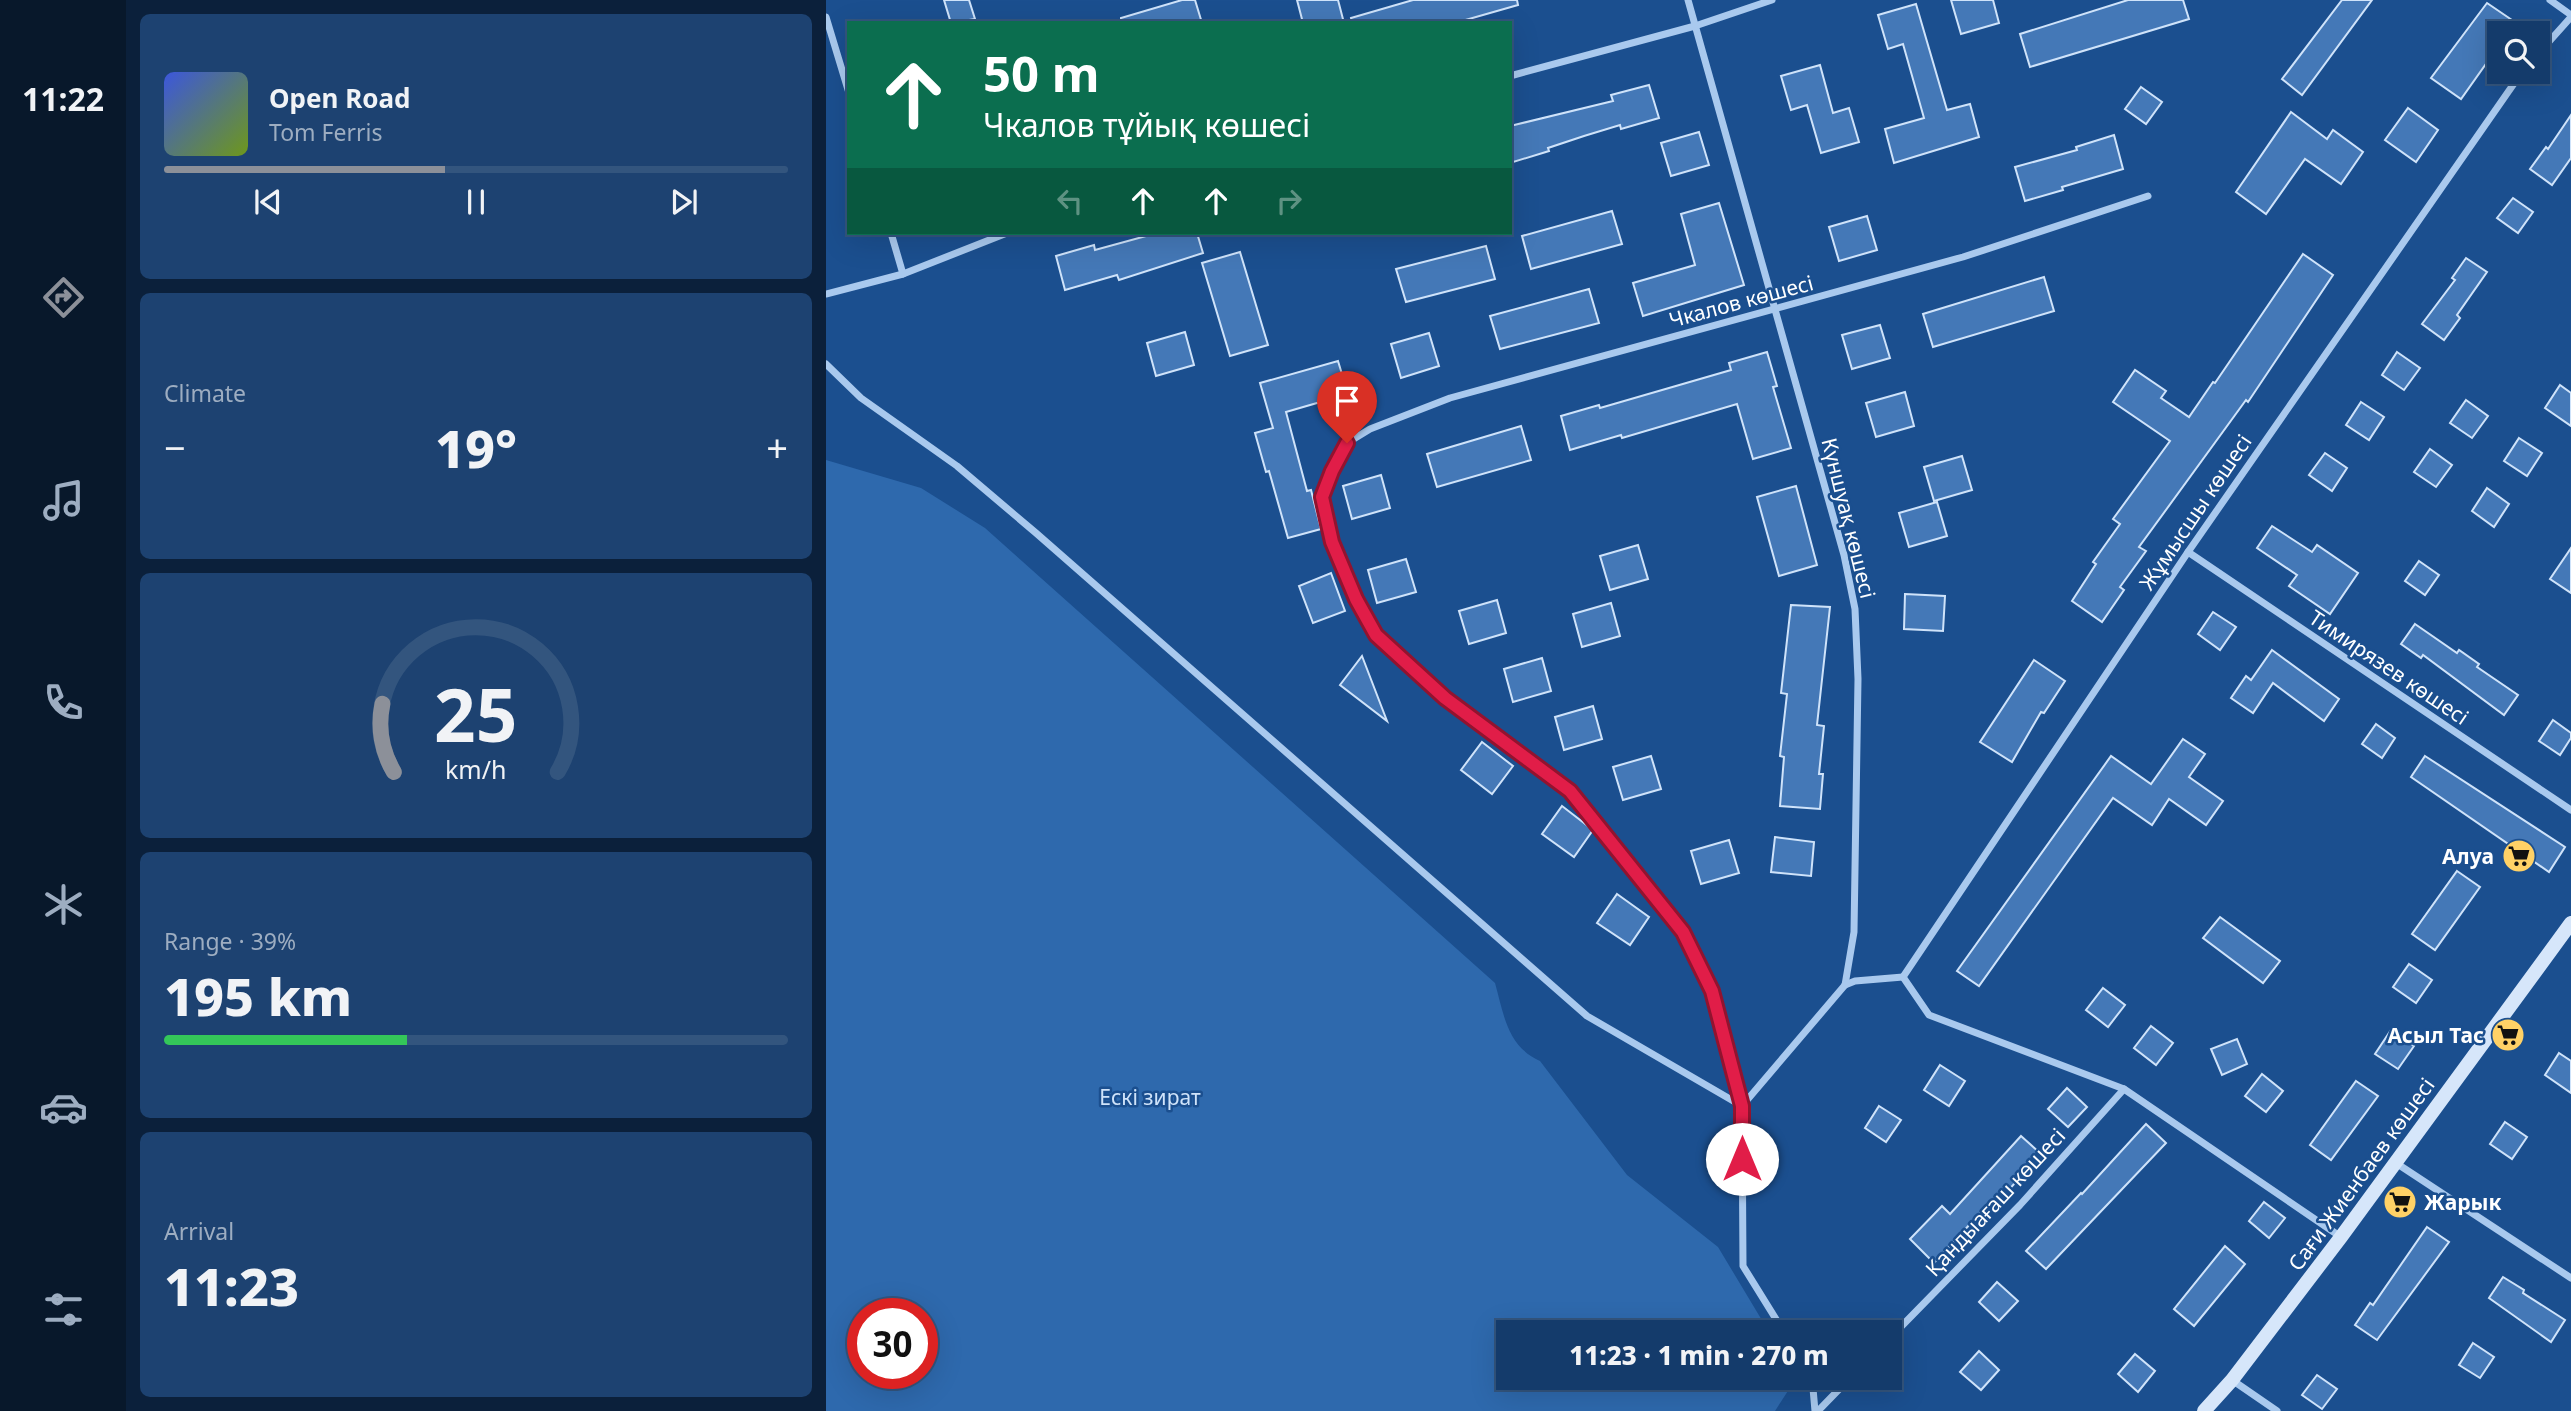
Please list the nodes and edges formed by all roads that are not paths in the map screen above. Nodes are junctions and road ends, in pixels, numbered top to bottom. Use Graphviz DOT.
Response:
graph roads {
  1 [pos="1688,0"];
  2 [pos="1772,0"];
  3 [pos="2550,0"];
  4 [pos="2571,16"];
  5 [pos="826,17"];
  6 [pos="1695,26"];
  7 [pos="2550,40"];
  8 [pos="1512,75"];
  9 [pos="2514,84"];
  10 [pos="847,86"];
  11 [pos="2147,196"];
  12 [pos="892,235"];
  13 [pos="1002,235"];
  14 [pos="903,274"];
  15 [pos="826,294"];
  16 [pos="1776,310"];
  17 [pos="826,364"];
  18 [pos="2188,552"];
  19 [pos="2571,810"];
  20 [pos="2571,923"];
  21 [pos="1903,977"];
  22 [pos="1845,985"];
  23 [pos="2124,1089"];
  24 [pos="1742,1106"];
  25 [pos="2396,1163"];
  26 [pos="2341,1237"];
  27 [pos="2571,1278"];
  28 [pos="1777,1320"];
  29 [pos="1902,1326"];
  30 [pos="2232,1380"];
  31 [pos="1814,1390"];
  32 [pos="1838,1390"];
  33 [pos="1817,1411"];
  34 [pos="2204,1411"];
  35 [pos="2277,1411"];
  1 -- 6 [label="street, Күншуақ көшесі"];
  2 -- 6 [label="street"];
  3 -- 4 [label="street"];
  4 -- 7 [label="street"];
  5 -- 10 [label="street"];
  6 -- 8 [label="street"];
  6 -- 16 [label="street, Күншуақ көшесі"];
  9 -- 18 [label="street, Жұмысшы көшесі"];
  11 -- 16 [label="street, Чкалов көшесі"];
  12 -- 14 [label="street"];
  13 -- 14 [label="street"];
  14 -- 15 [label="street"];
  16 -- 22 [label="street, Күншуақ көшесі"];
  16 -- 24 [label="street, Чкалов көшесі"];
  17 -- 24 [label="street"];
  18 -- 19 [label="street, Тимирязев көшесі"];
  18 -- 21 [label="street, Жұмысшы көшесі"];
  20 -- 25 [label="main road, Сағи Жиенбаев көшесі"];
  21 -- 22 [label="street"];
  21 -- 23 [label="street"];
  22 -- 24 [label="street"];
  23 -- 26 [label="street"];
  23 -- 29 [label="street, Қандыағаш көшесі"];
  24 -- 28 [label="street"];
  25 -- 26 [label="main road, Сағи Жиенбаев көшесі"];
  25 -- 27 [label="street"];
  26 -- 30 [label="main road, Сағи Жиенбаев көшесі"];
  30 -- 34 [label="main road, Сағи Жиенбаев көшесі"];
  30 -- 35 [label="street"];
  31 -- 33 [label="street"];
  32 -- 33 [label="street"];
}
